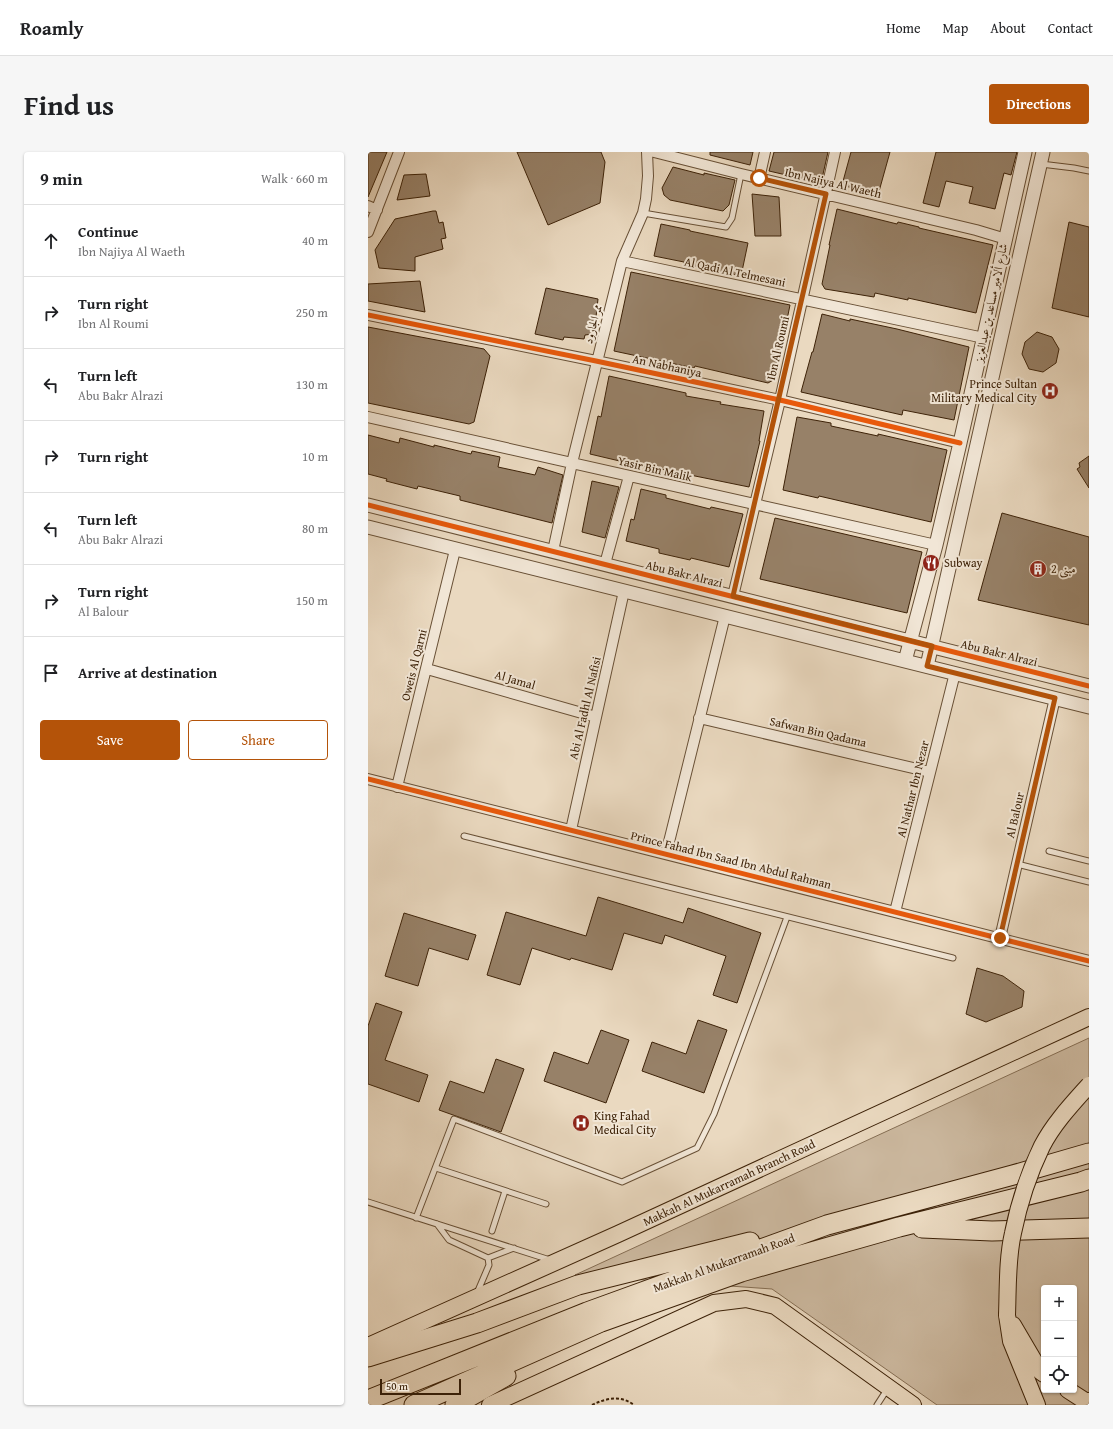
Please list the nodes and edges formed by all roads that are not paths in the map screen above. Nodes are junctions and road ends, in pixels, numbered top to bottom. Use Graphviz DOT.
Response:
graph roads {
  1 [pos="399,152"];
  2 [pos="647,152"];
  3 [pos="654,152"];
  4 [pos="765,152"];
  5 [pos="835,152"];
  6 [pos="1024,152"];
  7 [pos="1042,158"];
  8 [pos="1089,171"];
  9 [pos="741,174"];
  10 [pos="759,178"];
  11 [pos="826,194"];
  12 [pos="1014,203"];
  13 [pos="1031,206"];
  14 [pos="373,208"];
  15 [pos="643,213"];
  16 [pos="368,232"];
  17 [pos="1006,239"];
  18 [pos="622,261"];
  19 [pos="802,299"];
  20 [pos="368,315"];
  21 [pos="984,338"];
  22 [pos="596,361"];
  23 [pos="780,400"];
  24 [pos="368,417"];
  25 [pos="960,443"];
  26 [pos="572,463"];
  27 [pos="629,476"];
  28 [pos="754,504"];
  29 [pos="368,505"];
  30 [pos="368,527"];
  31 [pos="936,544"];
  32 [pos="455,550"];
  33 [pos="553,551"];
  34 [pos="605,564"];
  35 [pos="624,591"];
  36 [pos="733,596"];
  37 [pos="724,616"];
  38 [pos="910,641"];
  39 [pos="932,646"];
  40 [pos="905,661"];
  41 [pos="927,666"];
  42 [pos="426,669"];
  43 [pos="955,673"];
  44 [pos="1088,686"];
  45 [pos="1055,698"];
  46 [pos="1089,707"];
  47 [pos="596,717"];
  48 [pos="700,718"];
  49 [pos="930,772"];
  50 [pos="368,779"];
  51 [pos="397,787"];
  52 [pos="571,830"];
  53 [pos="464,836"];
  54 [pos="1049,851"];
  55 [pos="666,854"];
  56 [pos="1089,861"];
  57 [pos="1017,864"];
  58 [pos="1089,882"];
  59 [pos="895,912"];
  60 [pos="787,917"];
  61 [pos="1000,938"];
  62 [pos="953,958"];
  63 [pos="1089,961"];
  64 [pos="1089,1017"];
  65 [pos="1089,1085"];
  66 [pos="1089,1153"];
  67 [pos="436,1168"];
  68 [pos="1089,1179"];
  69 [pos="505,1191"];
  70 [pos="920,1200"];
  71 [pos="368,1202"];
  72 [pos="546,1204"];
  73 [pos="416,1218"];
  74 [pos="437,1224"];
  75 [pos="899,1227"];
  76 [pos="1089,1228"];
  77 [pos="492,1231"];
  78 [pos="514,1248"];
  79 [pos="488,1258"];
  80 [pos="557,1262"];
  81 [pos="474,1299"];
  82 [pos="1007,1315"];
  83 [pos="601,1322"];
  84 [pos="368,1346"];
  85 [pos="368,1357"];
  86 [pos="1041,1372"];
  87 [pos="888,1387"];
  88 [pos="1073,1393"];
  89 [pos="368,1400"];
  90 [pos="1089,1401"];
  91 [pos="906,1403"];
  92 [pos="414,1405"];
  93 [pos="455,1405"];
  94 [pos="490,1405"];
  95 [pos="877,1405"];
  96 [pos="1037,1405"];
  1 -- 14 [label="street"];
  2 -- 15 [label="street, ممر الجارود"];
  3 -- 9 [label="street, Ibn Najiya Al Waeth"];
  4 -- 10 [label="street"];
  5 -- 11 [label="street, Ibn Al Roumi"];
  6 -- 12 [label="street, شارع ألامير مساعد بن عبدالعزيز"];
  7 -- 8 [label="lane"];
  7 -- 13 [label="street"];
  9 -- 10 [label="street, Ibn Najiya Al Waeth"];
  9 -- 15 [label="lane"];
  10 -- 11 [label="street, Ibn Najiya Al Waeth"];
  11 -- 17 [label="street, Ibn Najiya Al Waeth"];
  11 -- 19 [label="street, Ibn Al Roumi"];
  12 -- 13 [label="street"];
  12 -- 17 [label="street, شارع ألامير مساعد بن عبدالعزيز"];
  13 -- 39 [label="street"];
  14 -- 16 [label="street"];
  15 -- 18 [label="street, ممر الجارود"];
  17 -- 21 [label="street, شارع ألامير مساعد بن عبدالعزيز"];
  18 -- 19 [label="street, Al Qadi Al Telmesani"];
  18 -- 22 [label="street, ممر الجارود"];
  19 -- 21 [label="street, Al Qadi Al Telmesani"];
  19 -- 23 [label="street, Ibn Al Roumi"];
  20 -- 22 [label="street, An Nabhaniya"];
  21 -- 25 [label="street, شارع ألامير مساعد بن عبدالعزيز"];
  22 -- 23 [label="street, An Nabhaniya"];
  22 -- 26 [label="street, ممر الجارود"];
  23 -- 25 [label="street, An Nabhaniya"];
  23 -- 28 [label="street, Ibn Al Roumi"];
  24 -- 26 [label="street, Yasir Bin Malik"];
  25 -- 31 [label="street, شارع ألامير مساعد بن عبدالعزيز"];
  26 -- 27 [label="street, Yasir Bin Malik"];
  26 -- 33 [label="street, ممر الجارود"];
  27 -- 28 [label="street, Yasir Bin Malik"];
  27 -- 34 [label="street"];
  28 -- 31 [label="street, Yasir Bin Malik"];
  28 -- 36 [label="street, Ibn Al Roumi"];
  29 -- 33 [label="street, Abu Bakr Alrazi"];
  30 -- 32 [label="street"];
  31 -- 38 [label="street, شارع ألامير مساعد بن عبدالعزيز"];
  32 -- 35 [label="street"];
  32 -- 42 [label="street, Oweis Al Qarni"];
  33 -- 34 [label="street, Abu Bakr Alrazi"];
  34 -- 36 [label="street, Abu Bakr Alrazi"];
  35 -- 37 [label="street"];
  35 -- 47 [label="street, Abi Al Fadhl Al Nafisi"];
  36 -- 38 [label="street, Abu Bakr Alrazi"];
  37 -- 40 [label="street"];
  37 -- 48 [label="street"];
  38 -- 39 [label="street, Abu Bakr Alrazi"];
  38 -- 40 [label="street, شارع ألامير مساعد بن عبدالعزيز"];
  39 -- 41 [label="street"];
  39 -- 44 [label="street, Abu Bakr Alrazi"];
  40 -- 41 [label="street"];
  41 -- 43 [label="street"];
  42 -- 47 [label="street, Al Jamal"];
  42 -- 51 [label="street, Oweis Al Qarni"];
  43 -- 45 [label="street"];
  43 -- 49 [label="street, Al Nathar Ibn Nezar"];
  45 -- 46 [label="street"];
  45 -- 57 [label="street, Al Balour"];
  47 -- 52 [label="street, Abi Al Fadhl Al Nafisi"];
  48 -- 49 [label="street, Safwan Bin Qadama"];
  48 -- 55 [label="street"];
  49 -- 59 [label="street, Al Nathar Ibn Nezar"];
  50 -- 51 [label="street, Prince Fahad Ibn Saad Ibn Abdul Rahman"];
  51 -- 52 [label="street, Prince Fahad Ibn Saad Ibn Abdul Rahman"];
  52 -- 55 [label="street, Prince Fahad Ibn Saad Ibn Abdul Rahman"];
  53 -- 60 [label="lane"];
  54 -- 56 [label="lane"];
  55 -- 59 [label="street, Prince Fahad Ibn Saad Ibn Abdul Rahman"];
  57 -- 58 [label="lane"];
  57 -- 61 [label="street, Al Balour"];
  59 -- 61 [label="street, Prince Fahad Ibn Saad Ibn Abdul Rahman"];
  60 -- 62 [label="lane"];
  60 -- 67 [label="lane"];
  61 -- 63 [label="street, Prince Fahad Ibn Saad Ibn Abdul Rahman"];
  64 -- 80 [label="main road, Makkah Al Mukarramah Branch Road"];
  65 -- 82 [label="main road, bridge"];
  66 -- 70 [label="highway, Makkah Al Mukarramah Road"];
  67 -- 69 [label="lane"];
  67 -- 73 [label="lane"];
  68 -- 75 [label="highway, Makkah Al Mukarramah Road"];
  69 -- 72 [label="lane"];
  69 -- 77 [label="lane"];
  70 -- 85 [label="highway"];
  70 -- 89 [label="highway, Makkah Al Mukarramah Road"];
  71 -- 73 [label="lane"];
  73 -- 74 [label="lane"];
  74 -- 78 [label="lane"];
  74 -- 79 [label="lane"];
  75 -- 76 [label="highway"];
  75 -- 83 [label="highway, Makkah Al Mukarramah Road"];
  78 -- 79 [label="lane"];
  78 -- 80 [label="lane"];
  79 -- 81 [label="lane"];
  80 -- 81 [label="main road, Makkah Al Mukarramah Branch Road"];
  81 -- 84 [label="main road, Makkah Al Mukarramah Branch Road"];
  82 -- 86 [label="main road"];
  82 -- 96 [label="main road"];
  83 -- 92 [label="highway, Makkah Al Mukarramah Road"];
  83 -- 93 [label="highway"];
  87 -- 91 [label="main road"];
  87 -- 94 [label="main road"];
  87 -- 95 [label="lane"];
  88 -- 90 [label="main road"];
}
